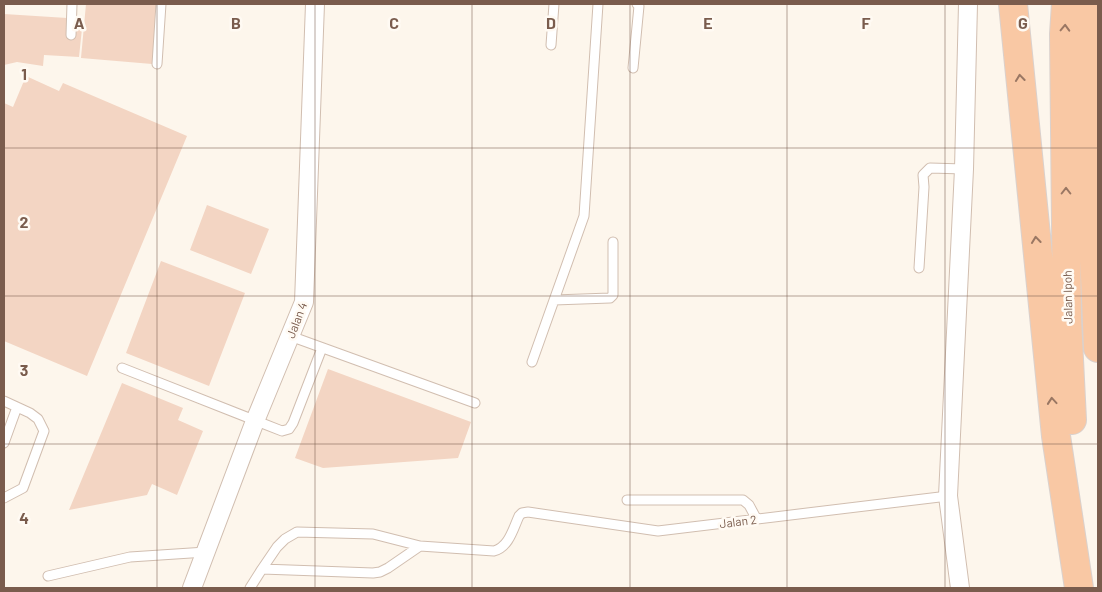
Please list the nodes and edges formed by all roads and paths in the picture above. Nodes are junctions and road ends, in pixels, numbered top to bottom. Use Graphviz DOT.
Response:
graph roads {
  1 [pos="72,4"];
  2 [pos="162,4"];
  3 [pos="315,4"];
  4 [pos="554,4"];
  5 [pos="598,4"];
  6 [pos="637,4"];
  7 [pos="968,4"];
  8 [pos="1013,4"];
  9 [pos="1066,4"];
  10 [pos="1093,4"];
  11 [pos="71,35"];
  12 [pos="551,45"];
  13 [pos="157,64"];
  14 [pos="633,68"];
  15 [pos="964,169"];
  16 [pos="613,242"];
  17 [pos="919,268"];
  18 [pos="554,300"];
  19 [pos="290,336"];
  20 [pos="322,348"];
  21 [pos="1098,348"];
  22 [pos="532,362"];
  23 [pos="122,368"];
  24 [pos="4,401"];
  25 [pos="475,403"];
  26 [pos="17,407"];
  27 [pos="255,421"];
  28 [pos="4,443"];
  29 [pos="948,496"];
  30 [pos="4,498"];
  31 [pos="627,500"];
  32 [pos="756,518"];
  33 [pos="420,546"];
  34 [pos="206,552"];
  35 [pos="262,569"];
  36 [pos="48,576"];
  37 [pos="192,588"];
  38 [pos="250,588"];
  39 [pos="960,588"];
  40 [pos="1079,588"];
  41 [pos="1089,588"];
  1 -- 11 [label="lane"];
  2 -- 13 [label="lane"];
  3 -- 19 [label="street, Jalan 4"];
  4 -- 12 [label="lane"];
  5 -- 18 [label="lane"];
  6 -- 14 [label="lane"];
  7 -- 15 [label="street"];
  40 -- 8 [label="highway, one-way"];
  41 -- 9 [label="highway, Jalan Ipoh, one-way"];
  10 -- 21 [label="highway"];
  15 -- 17 [label="lane"];
  15 -- 29 [label="street"];
  16 -- 18 [label="lane"];
  18 -- 22 [label="lane"];
  19 -- 20 [label="lane"];
  19 -- 27 [label="street, Jalan 4"];
  20 -- 25 [label="lane"];
  20 -- 27 [label="lane"];
  23 -- 27 [label="lane"];
  24 -- 26 [label="lane"];
  26 -- 28 [label="lane"];
  26 -- 30 [label="lane"];
  27 -- 34 [label="street, Jalan 4"];
  29 -- 32 [label="lane, Jalan 2"];
  29 -- 39 [label="street"];
  31 -- 32 [label="lane"];
  32 -- 33 [label="lane, Jalan 2"];
  33 -- 35 [label="lane"];
  33 -- 35 [label="lane"];
  34 -- 36 [label="lane"];
  34 -- 37 [label="street, Jalan 4"];
  35 -- 38 [label="lane"];
}
